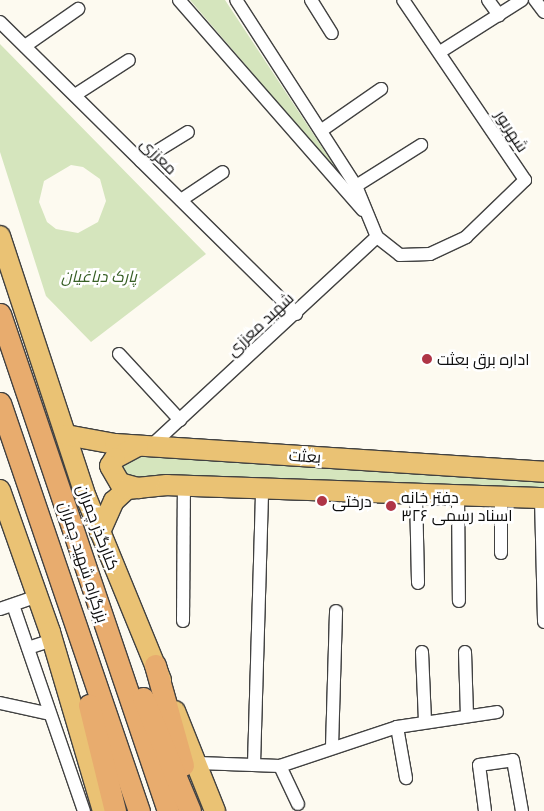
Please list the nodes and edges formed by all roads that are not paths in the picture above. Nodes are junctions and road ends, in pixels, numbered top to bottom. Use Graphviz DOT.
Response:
graph roads {
  1 [pos="180,0"];
  2 [pos="236,0"];
  3 [pos="311,0"];
  4 [pos="403,0"];
  5 [pos="488,0"];
  6 [pos="522,0"];
  7 [pos="535,0"];
  8 [pos="78,9"];
  9 [pos="544,12"];
  10 [pos="499,15"];
  11 [pos="0,22"];
  12 [pos="332,33"];
  13 [pos="25,46"];
  14 [pos="440,52"];
  15 [pos="129,60"];
  16 [pos="381,89"];
  17 [pos="74,95"];
  18 [pos="322,130"];
  19 [pos="188,132"];
  20 [pos="421,145"];
  21 [pos="141,161"];
  22 [pos="223,172"];
  23 [pos="356,186"];
  24 [pos="181,200"];
  25 [pos="371,220"];
  26 [pos="0,236"];
  27 [pos="377,237"];
  28 [pos="0,314"];
  29 [pos="296,314"];
  30 [pos="118,354"];
  31 [pos="0,403"];
  32 [pos="180,420"];
  33 [pos="66,435"];
  34 [pos="146,446"];
  35 [pos="544,472"];
  36 [pos="184,485"];
  37 [pos="138,488"];
  38 [pos="262,488"];
  39 [pos="0,490"];
  40 [pos="416,493"];
  41 [pos="458,495"];
  42 [pos="501,496"];
  43 [pos="543,498"];
  44 [pos="100,532"];
  45 [pos="501,553"];
  46 [pos="418,584"];
  47 [pos="93,588"];
  48 [pos="38,596"];
  49 [pos="66,600"];
  50 [pos="459,601"];
  51 [pos="13,605"];
  52 [pos="0,609"];
  53 [pos="336,612"];
  54 [pos="184,621"];
  55 [pos="544,622"];
  56 [pos="52,640"];
  57 [pos="28,648"];
  58 [pos="422,652"];
  59 [pos="465,652"];
  60 [pos="155,665"];
  61 [pos="0,703"];
  62 [pos="497,712"];
  63 [pos="50,714"];
  64 [pos="467,716"];
  65 [pos="424,722"];
  66 [pos="397,727"];
  67 [pos="332,747"];
  68 [pos="198,763"];
  69 [pos="254,764"];
  70 [pos="280,766"];
  71 [pos="406,778"];
  72 [pos="298,804"];
  73 [pos="521,809"];
  74 [pos="100,810"];
  75 [pos="139,811"];
  76 [pos="168,811"];
  77 [pos="190,811"];
  78 [pos="196,811"];
  79 [pos="215,811"];
  80 [pos="485,811"];
  1 -- 25 [label="street"];
  2 -- 18 [label="street"];
  3 -- 12 [label="street"];
  4 -- 14 [label="street, شهریور"];
  5 -- 10 [label="street"];
  6 -- 10 [label="street"];
  7 -- 9 [label="street"];
  8 -- 13 [label="street"];
  10 -- 14 [label="street"];
  11 -- 13 [label="street, معززی"];
  13 -- 17 [label="street, معززی"];
  14 -- 27 [label="street, شهریور"];
  15 -- 17 [label="street"];
  16 -- 18 [label="street"];
  17 -- 21 [label="street, معززی"];
  18 -- 23 [label="street"];
  19 -- 21 [label="street"];
  20 -- 23 [label="street"];
  21 -- 24 [label="street, معززی"];
  22 -- 24 [label="street"];
  23 -- 25 [label="street"];
  24 -- 29 [label="street, معززی"];
  25 -- 27 [label="street"];
  26 -- 33 [label="main road, کنارگذر چمران"];
  27 -- 29 [label="street, شهید معززی"];
  28 -- 47 [label="highway, بزرگراه شهید چمران"];
  29 -- 32 [label="street, شهید معززی"];
  30 -- 32 [label="street"];
  31 -- 49 [label="highway, بزرگراه شهید چمران"];
  32 -- 34 [label="street, شهید معززی"];
  33 -- 34 [label="main road, بعثت"];
  33 -- 44 [label="main road, کنارگذر چمران"];
  34 -- 35 [label="main road, بعثت"];
  34 -- 37 [label="main road"];
  36 -- 37 [label="main road, بعثت"];
  36 -- 38 [label="main road, بعثت"];
  36 -- 54 [label="street"];
  37 -- 44 [label="main road, بعثت"];
  38 -- 40 [label="main road, بعثت"];
  38 -- 69 [label="street"];
  39 -- 48 [label="main road"];
  40 -- 41 [label="main road, بعثت"];
  40 -- 46 [label="street"];
  41 -- 42 [label="main road, بعثت"];
  41 -- 50 [label="street"];
  42 -- 43 [label="main road, بعثت"];
  42 -- 45 [label="street"];
  43 -- 55 [label="street"];
  44 -- 60 [label="main road, کنارگذر چمران"];
  47 -- 76 [label="highway, بزرگراه شهید چمران"];
  47 -- 77 [label="highway"];
  48 -- 51 [label="street"];
  48 -- 56 [label="main road"];
  49 -- 74 [label="highway"];
  49 -- 75 [label="highway, بزرگراه شهید چمران"];
  51 -- 52 [label="street"];
  51 -- 57 [label="street"];
  53 -- 67 [label="street"];
  56 -- 57 [label="street"];
  56 -- 74 [label="main road"];
  57 -- 63 [label="street"];
  58 -- 65 [label="street"];
  59 -- 64 [label="street"];
  60 -- 68 [label="main road, کنارگذر چمران"];
  60 -- 78 [label="highway"];
  61 -- 63 [label="street"];
  62 -- 64 [label="street"];
  63 -- 74 [label="street"];
  64 -- 65 [label="street"];
  65 -- 66 [label="street"];
  66 -- 67 [label="street"];
  66 -- 71 [label="street"];
  67 -- 70 [label="street"];
  68 -- 69 [label="street"];
  68 -- 79 [label="main road, کنارگذر چمران"];
  69 -- 70 [label="street"];
  70 -- 72 [label="street"];
  73 -- 80 [label="street"];
}
